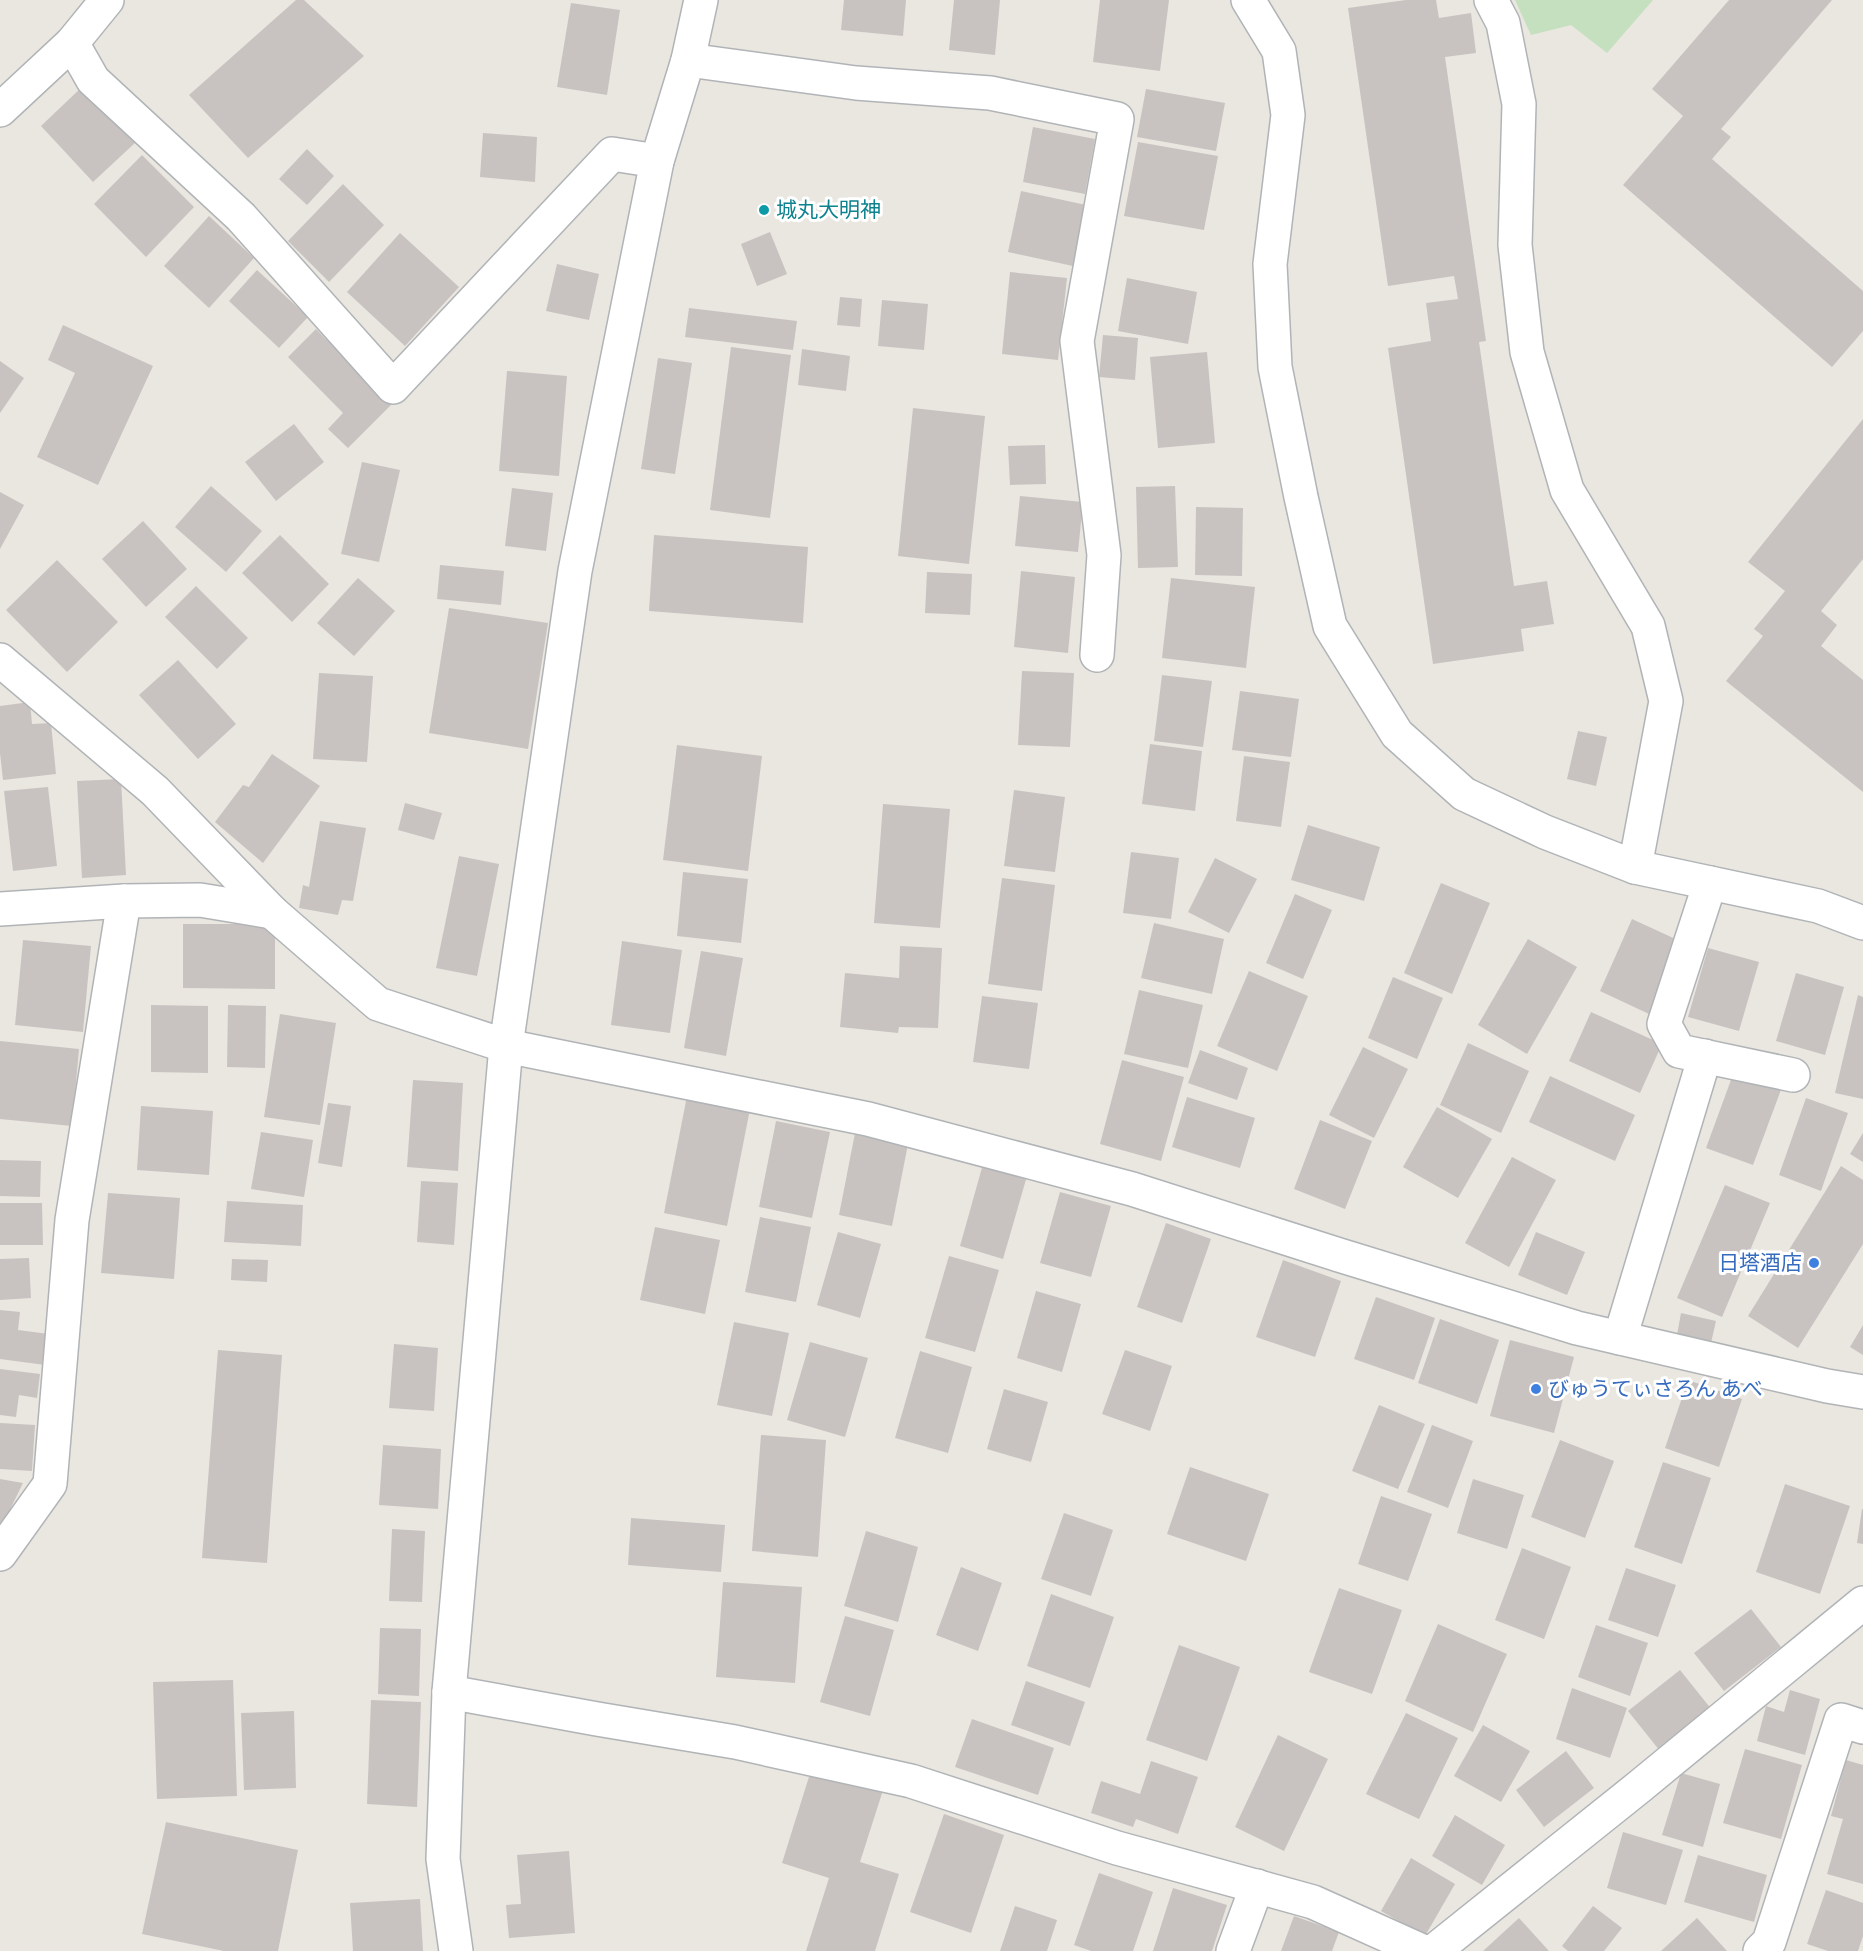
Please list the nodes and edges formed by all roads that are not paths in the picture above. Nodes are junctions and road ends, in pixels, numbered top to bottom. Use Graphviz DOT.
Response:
graph roads {
  1 [pos="107,0"];
  2 [pos="701,0"];
  3 [pos="1248,0"];
  4 [pos="1491,0"];
  5 [pos="72,43"];
  6 [pos="688,60"];
  7 [pos="0,110"];
  8 [pos="657,161"];
  9 [pos="1097,655"];
  10 [pos="0,660"];
  11 [pos="1635,867"];
  12 [pos="1710,882"];
  13 [pos="124,901"];
  14 [pos="0,909"];
  15 [pos="272,912"];
  16 [pos="1863,923"];
  17 [pos="506,1046"];
  18 [pos="1705,1056"];
  19 [pos="1792,1075"];
  20 [pos="1620,1338"];
  21 [pos="1863,1392"];
  22 [pos="0,1554"];
  23 [pos="1863,1603"];
  24 [pos="449,1692"];
  25 [pos="1863,1727"];
  26 [pos="1257,1886"];
  27 [pos="456,1951"];
  28 [pos="1233,1951"];
  29 [pos="1422,1951"];
  30 [pos="1434,1951"];
  31 [pos="1760,1951"];
  1 -- 5 [label="street"];
  2 -- 6 [label="street"];
  3 -- 11 [label="street"];
  4 -- 11 [label="street"];
  5 -- 7 [label="street"];
  5 -- 8 [label="street"];
  6 -- 8 [label="street"];
  6 -- 9 [label="street"];
  8 -- 17 [label="street"];
  10 -- 15 [label="street"];
  11 -- 12 [label="street"];
  12 -- 16 [label="street"];
  12 -- 18 [label="street"];
  13 -- 14 [label="street"];
  13 -- 15 [label="street"];
  13 -- 22 [label="street"];
  15 -- 17 [label="street"];
  17 -- 20 [label="street"];
  17 -- 24 [label="street"];
  18 -- 19 [label="street"];
  18 -- 20 [label="street"];
  20 -- 21 [label="street"];
  23 -- 30 [label="street"];
  24 -- 26 [label="street"];
  24 -- 27 [label="street"];
  25 -- 31 [label="street"];
  26 -- 28 [label="street"];
  26 -- 29 [label="street"];
}
